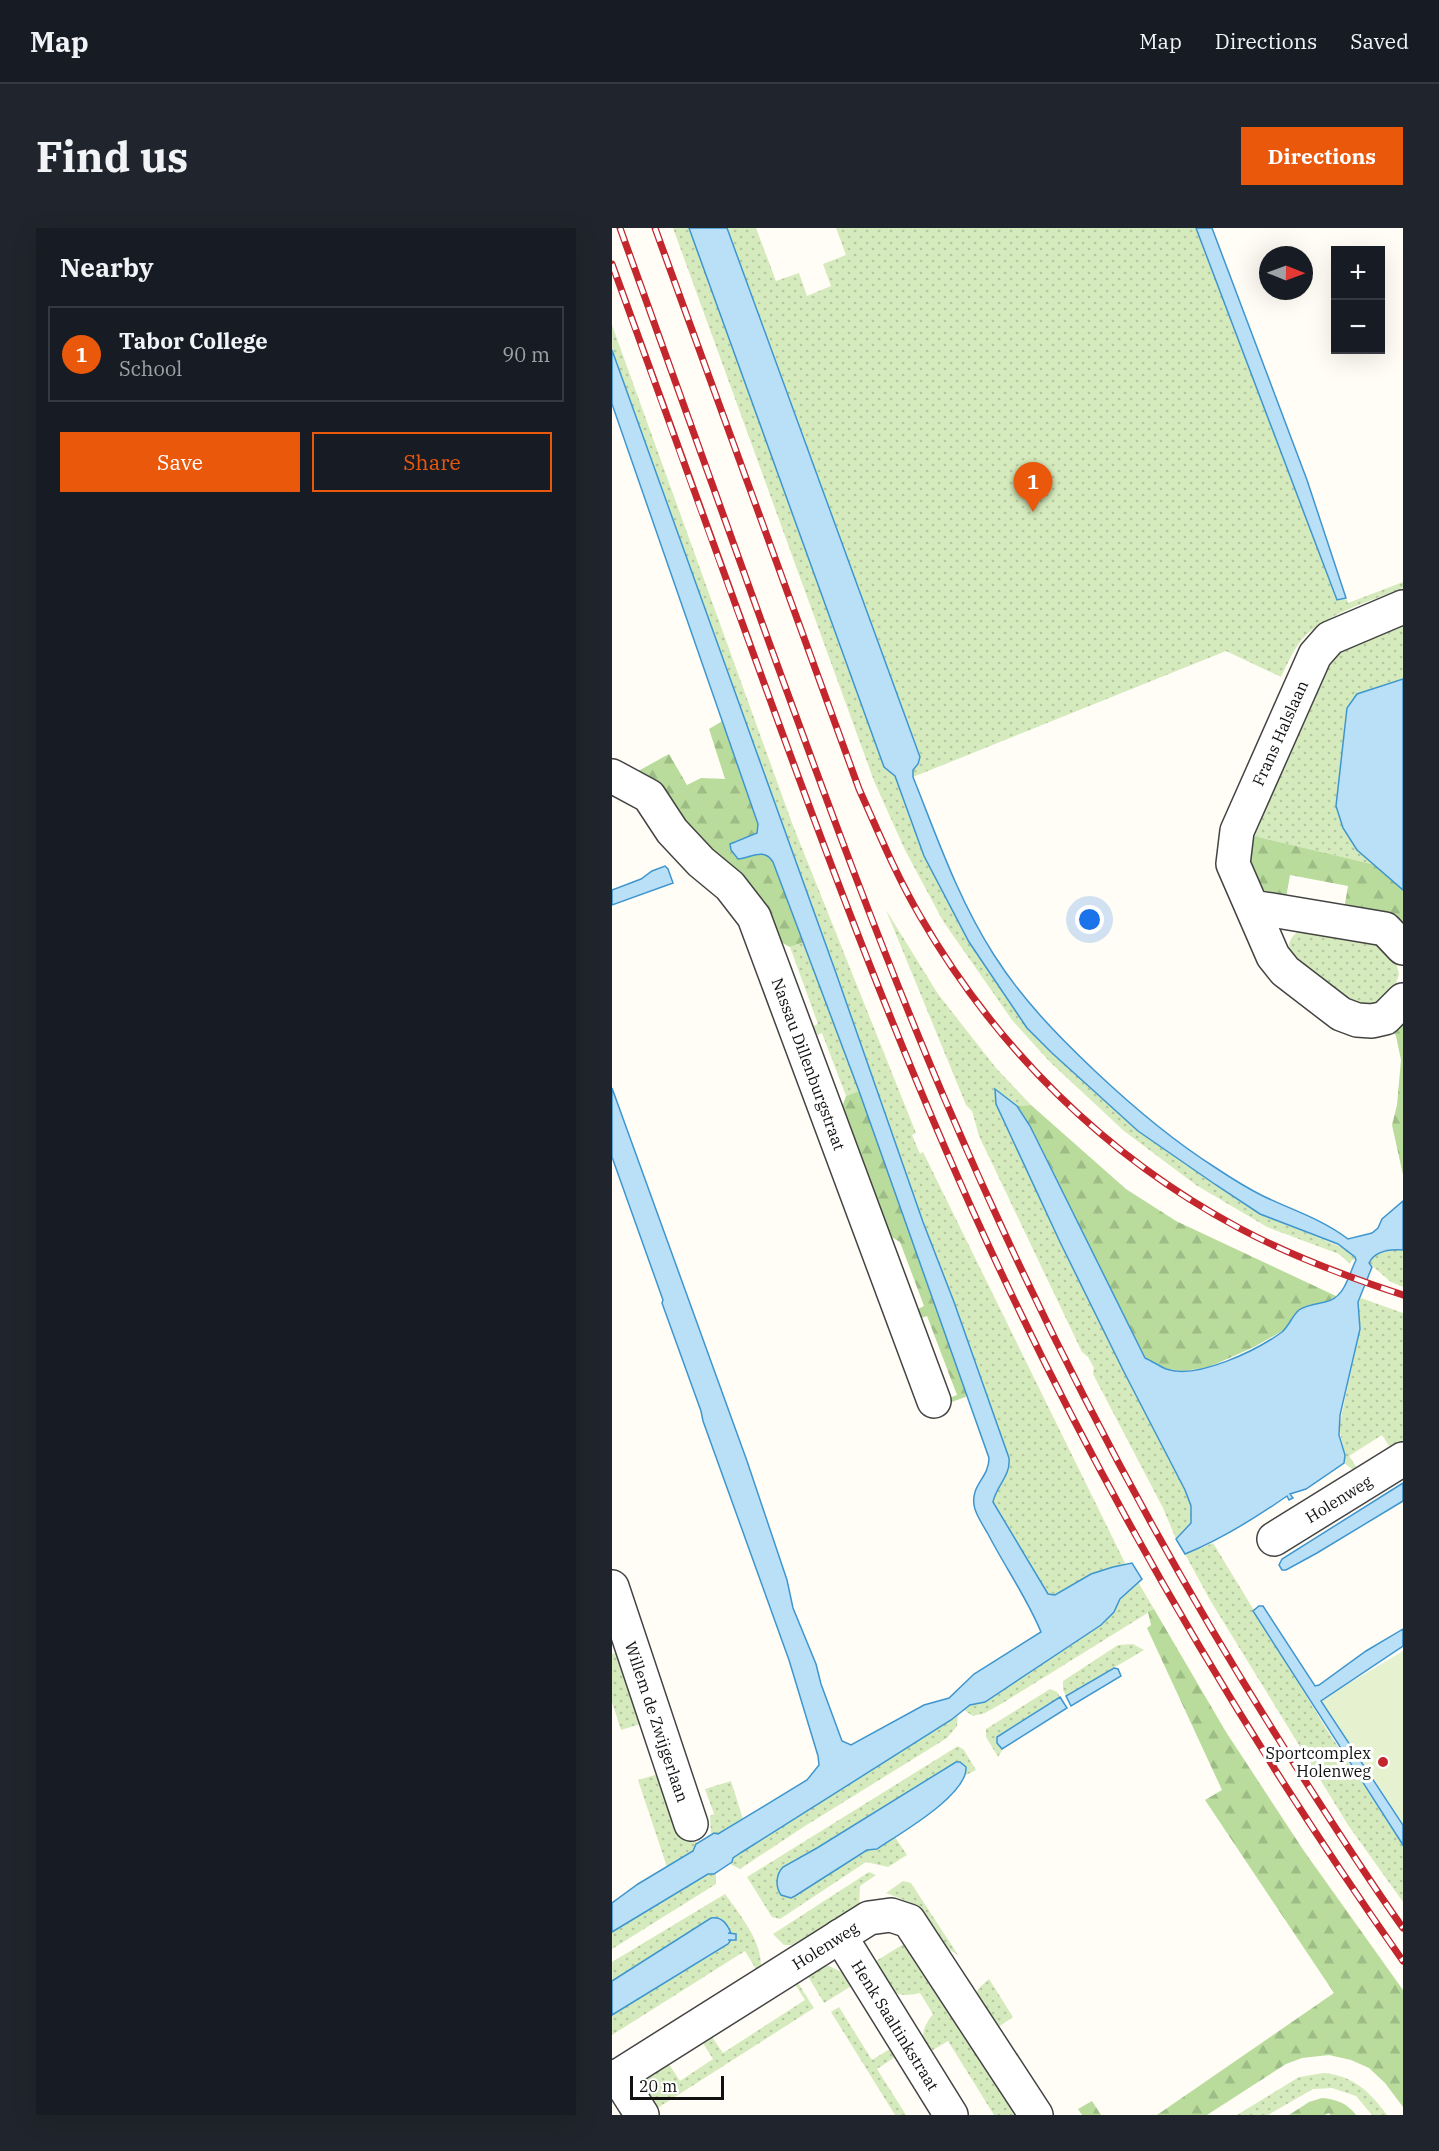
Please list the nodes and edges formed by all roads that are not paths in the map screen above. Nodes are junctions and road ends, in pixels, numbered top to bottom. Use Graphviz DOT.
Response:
graph roads {
  1 [pos="1403,607"];
  2 [pos="612,776"];
  3 [pos="1253,907"];
  4 [pos="1403,948"];
  5 [pos="1403,1000"];
  6 [pos="934,1401"];
  7 [pos="1403,1459"];
  8 [pos="1274,1539"];
  9 [pos="612,1587"];
  10 [pos="691,1824"];
  11 [pos="840,1936"];
  12 [pos="615,2078"];
  13 [pos="642,2115"];
  14 [pos="951,2115"];
  15 [pos="1036,2115"];
  1 -- 3 [label="street, Frans Halslaan"];
  2 -- 6 [label="street, Nassau Dillenburgstraat"];
  3 -- 4 [label="street"];
  3 -- 5 [label="street, Frans Halslaan"];
  7 -- 8 [label="street, Holenweg"];
  9 -- 10 [label="street, Willem de Zwijgerlaan"];
  11 -- 12 [label="street, Holenweg"];
  11 -- 14 [label="street, Henk Saaltinkstraat"];
  11 -- 15 [label="street, Holenweg"];
  12 -- 13 [label="street"];
}
